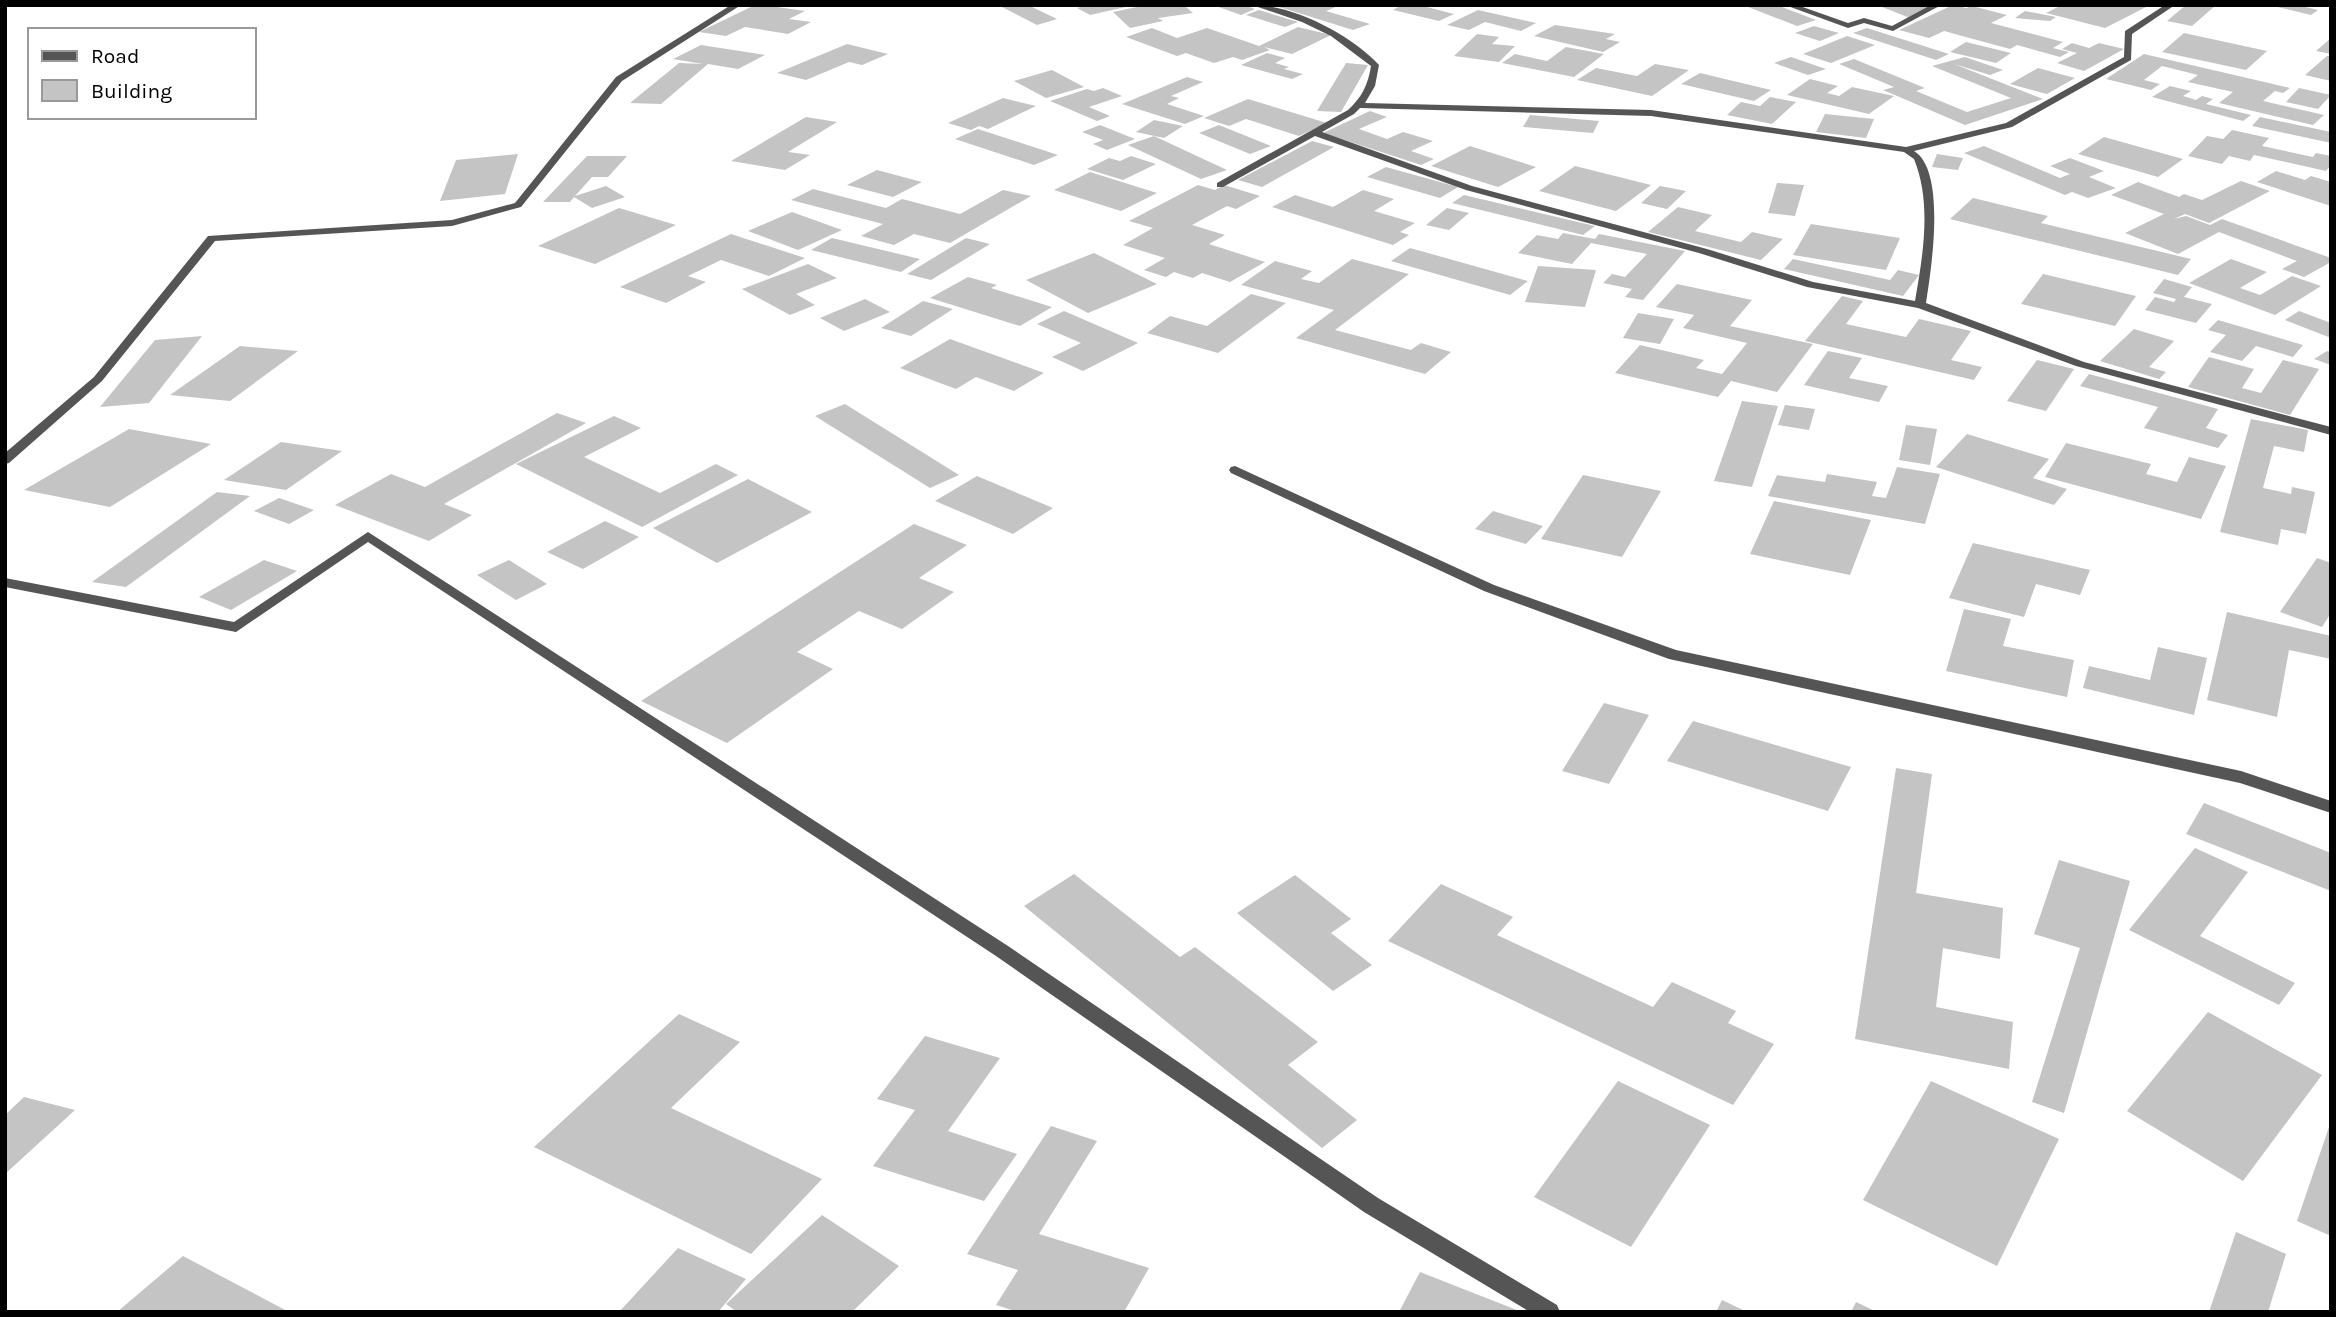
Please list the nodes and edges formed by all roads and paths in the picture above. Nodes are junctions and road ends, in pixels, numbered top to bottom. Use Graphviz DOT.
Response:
graph roads {
  1 [pos="737,5"];
  2 [pos="1256,5"];
  3 [pos="1789,5"];
  4 [pos="1937,5"];
  5 [pos="2171,5"];
  6 [pos="1359,105"];
  7 [pos="1316,133"];
  8 [pos="1906,150"];
  9 [pos="1220,186"];
  10 [pos="1920,305"];
  11 [pos="2331,431"];
  12 [pos="5,460"];
  13 [pos="1235,470"];
  14 [pos="5,582"];
  15 [pos="2331,807"];
  16 [pos="1550,1312"];
  1 -- 12 [label="street"];
  2 -- 6 [label="street"];
  3 -- 4 [label="street"];
  5 -- 8 [label="street"];
  6 -- 7 [label="street"];
  6 -- 8 [label="street"];
  7 -- 9 [label="street"];
  7 -- 10 [label="street"];
  8 -- 10 [label="street"];
  10 -- 11 [label="street"];
  13 -- 15 [label="street"];
  14 -- 16 [label="street"];
}
